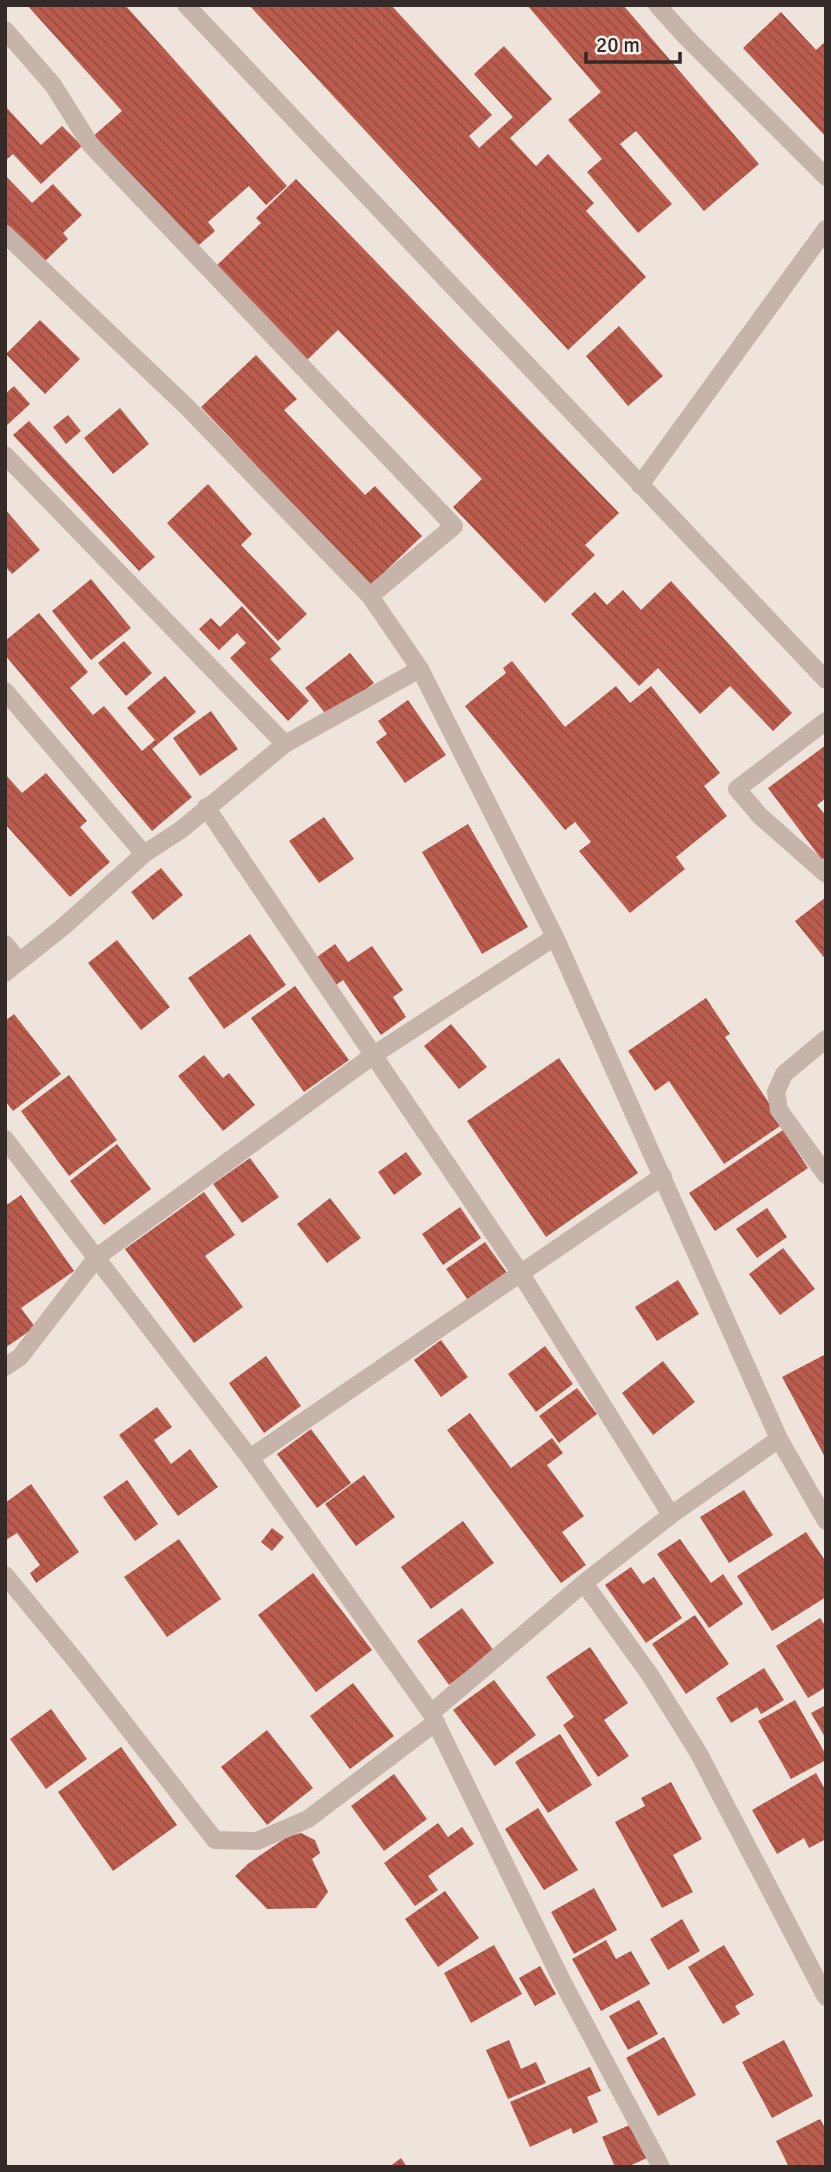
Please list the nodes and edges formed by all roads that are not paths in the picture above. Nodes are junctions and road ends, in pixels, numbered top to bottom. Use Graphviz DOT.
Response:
graph roads {
  1 [pos="186,5"];
  2 [pos="657,5"];
  3 [pos="5,30"];
  4 [pos="826,177"];
  5 [pos="826,229"];
  6 [pos="5,234"];
  7 [pos="5,455"];
  8 [pos="640,485"];
  9 [pos="370,596"];
  10 [pos="420,669"];
  11 [pos="826,680"];
  12 [pos="5,691"];
  13 [pos="826,721"];
  14 [pos="285,744"];
  15 [pos="205,807"];
  16 [pos="144,854"];
  17 [pos="826,874"];
  18 [pos="555,937"];
  19 [pos="5,944"];
  20 [pos="19,961"];
  21 [pos="5,973"];
  22 [pos="826,1039"];
  23 [pos="375,1055"];
  24 [pos="5,1139"];
  25 [pos="826,1175"];
  26 [pos="663,1176"];
  27 [pos="97,1258"];
  28 [pos="521,1274"];
  29 [pos="5,1367"];
  30 [pos="779,1439"];
  31 [pos="250,1458"];
  32 [pos="671,1515"];
  33 [pos="826,1521"];
  34 [pos="5,1575"];
  35 [pos="584,1583"];
  36 [pos="434,1718"];
  37 [pos="826,1997"];
  38 [pos="661,2167"];
  1 -- 8 [label="street"];
  2 -- 4 [label="street"];
  3 -- 9 [label="street"];
  5 -- 8 [label="street"];
  6 -- 9 [label="street"];
  7 -- 14 [label="street"];
  8 -- 11 [label="street"];
  9 -- 10 [label="street"];
  10 -- 14 [label="street"];
  10 -- 18 [label="street"];
  12 -- 16 [label="street"];
  13 -- 17 [label="street"];
  14 -- 15 [label="street"];
  15 -- 16 [label="street"];
  15 -- 23 [label="street"];
  16 -- 20 [label="street"];
  18 -- 23 [label="street"];
  18 -- 26 [label="street"];
  19 -- 20 [label="street"];
  20 -- 21 [label="street"];
  22 -- 25 [label="street"];
  23 -- 27 [label="street"];
  23 -- 28 [label="street"];
  24 -- 27 [label="street"];
  26 -- 28 [label="street"];
  26 -- 30 [label="street"];
  27 -- 29 [label="street"];
  27 -- 31 [label="street"];
  28 -- 31 [label="street"];
  28 -- 32 [label="street"];
  30 -- 32 [label="street"];
  30 -- 33 [label="street"];
  31 -- 36 [label="street"];
  32 -- 35 [label="street"];
  34 -- 36 [label="street"];
  35 -- 36 [label="street"];
  35 -- 37 [label="street"];
  36 -- 38 [label="street"];
}
